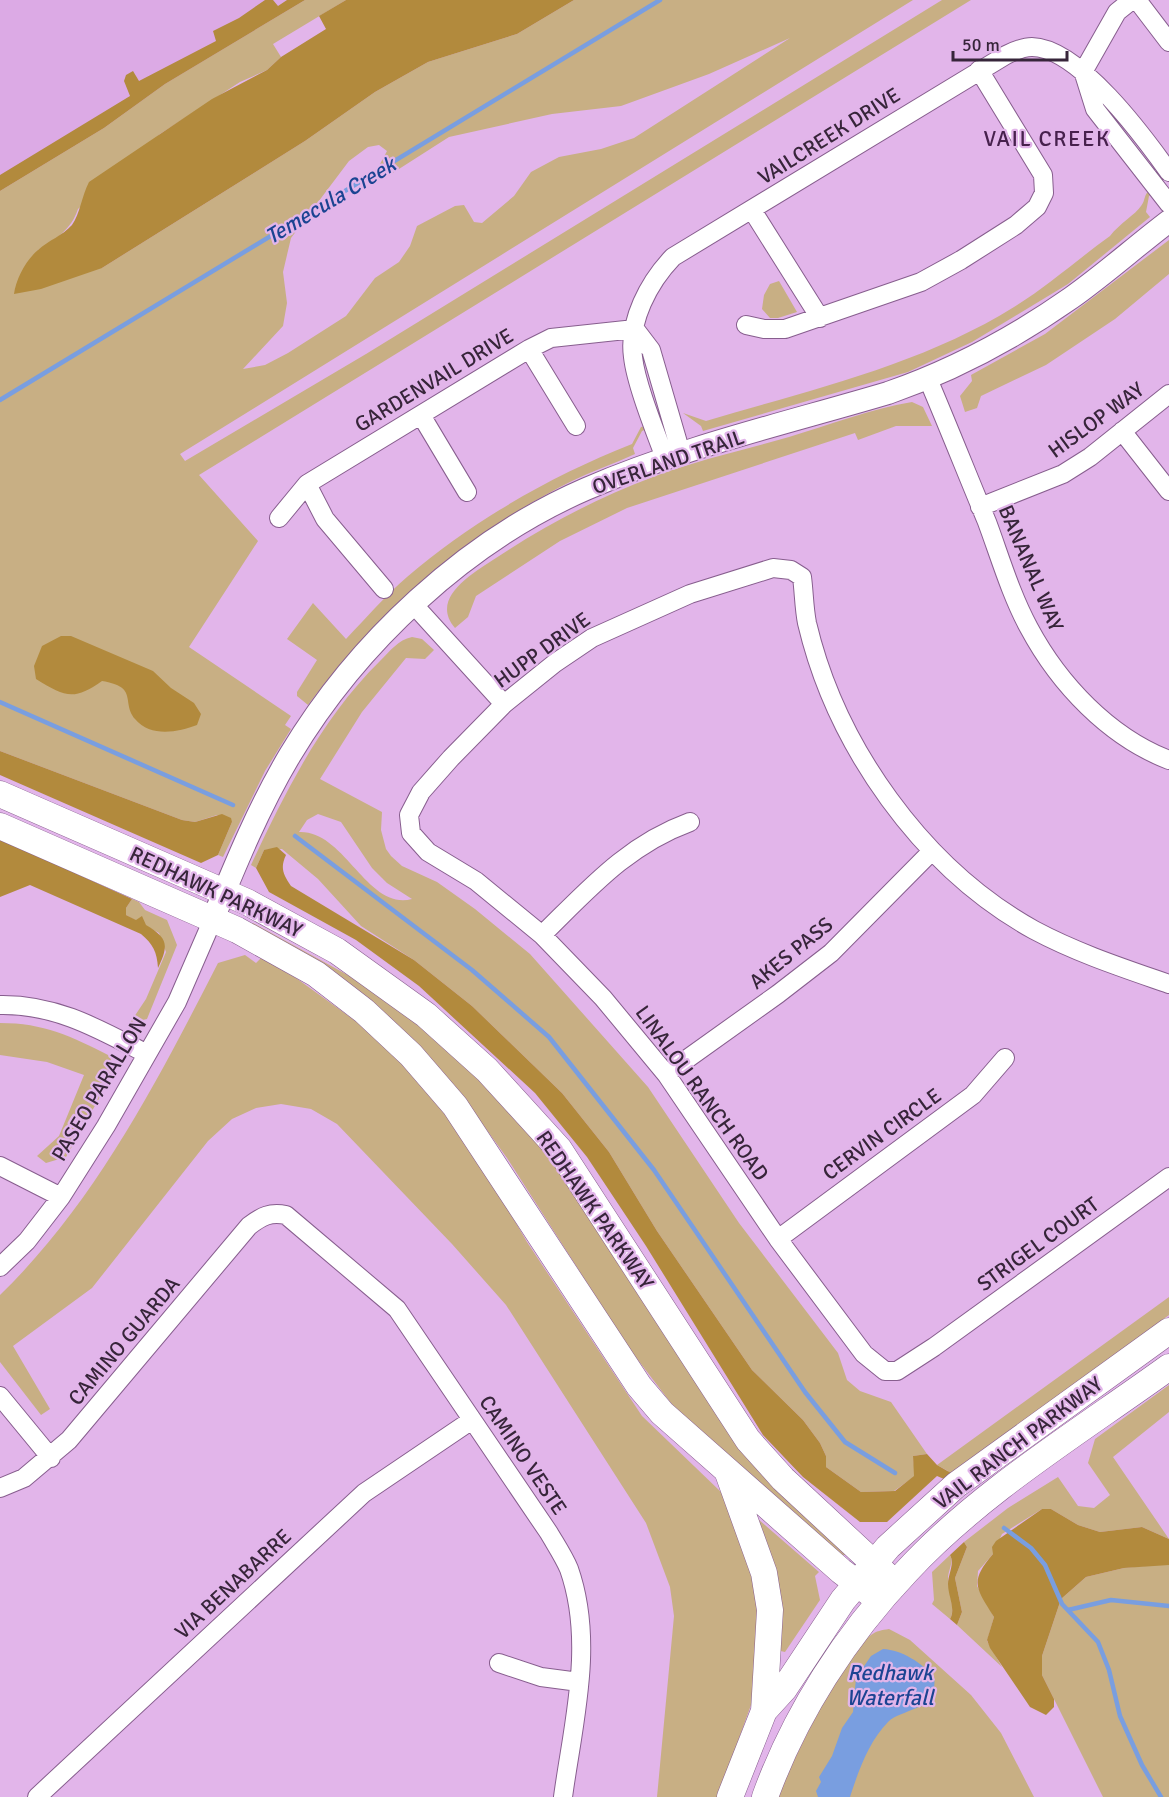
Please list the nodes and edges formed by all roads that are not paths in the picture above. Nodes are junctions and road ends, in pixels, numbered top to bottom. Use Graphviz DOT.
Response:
graph roads {
  1 [pos="1132,0"];
  2 [pos="1137,0"];
  3 [pos="1169,42"];
  4 [pos="979,70"];
  5 [pos="1083,72"];
  6 [pos="1169,172"];
  7 [pos="1169,204"];
  8 [pos="752,210"];
  9 [pos="1169,221"];
  10 [pos="820,318"];
  11 [pos="746,325"];
  12 [pos="635,329"];
  13 [pos="529,349"];
  14 [pos="928,379"];
  15 [pos="1169,394"];
  16 [pos="421,415"];
  17 [pos="576,426"];
  18 [pos="1122,431"];
  19 [pos="673,455"];
  20 [pos="307,484"];
  21 [pos="1169,491"];
  22 [pos="467,492"];
  23 [pos="980,507"];
  24 [pos="279,518"];
  25 [pos="384,589"];
  26 [pos="414,605"];
  27 [pos="504,704"];
  28 [pos="1169,760"];
  29 [pos="0,794"];
  30 [pos="690,822"];
  31 [pos="0,826"];
  32 [pos="411,834"];
  33 [pos="931,852"];
  34 [pos="224,892"];
  35 [pos="213,919"];
  36 [pos="542,936"];
  37 [pos="1169,984"];
  38 [pos="0,1005"];
  39 [pos="147,1054"];
  40 [pos="1005,1058"];
  41 [pos="666,1074"];
  42 [pos="0,1166"];
  43 [pos="1169,1177"];
  44 [pos="60,1197"];
  45 [pos="273,1212"];
  46 [pos="778,1239"];
  47 [pos="0,1268"];
  48 [pos="1169,1331"];
  49 [pos="934,1347"];
  50 [pos="1169,1367"];
  51 [pos="0,1396"];
  52 [pos="472,1420"];
  53 [pos="51,1458"];
  54 [pos="728,1473"];
  55 [pos="0,1488"];
  56 [pos="875,1563"];
  57 [pos="857,1584"];
  58 [pos="888,1592"];
  59 [pos="499,1663"];
  60 [pos="579,1682"];
  61 [pos="764,1711"];
  62 [pos="37,1797"];
  63 [pos="563,1797"];
  64 [pos="730,1797"];
  65 [pos="765,1797"];
  1 -- 5 [label="street"];
  2 -- 3 [label="street"];
  4 -- 5 [label="street, VAILCREEK DRIVE"];
  4 -- 8 [label="street, VAILCREEK DRIVE"];
  4 -- 10 [label="street"];
  5 -- 6 [label="street, VAILCREEK DRIVE"];
  5 -- 7 [label="street"];
  8 -- 10 [label="street"];
  8 -- 12 [label="street, VAILCREEK DRIVE"];
  9 -- 14 [label="street, OVERLAND TRAIL"];
  10 -- 11 [label="street"];
  12 -- 13 [label="street, GARDENVAIL DRIVE"];
  12 -- 19 [label="street"];
  13 -- 16 [label="street, GARDENVAIL DRIVE"];
  13 -- 17 [label="street"];
  14 -- 19 [label="street, OVERLAND TRAIL"];
  14 -- 23 [label="street, BANANAL WAY"];
  15 -- 18 [label="street, HISLOP WAY"];
  16 -- 20 [label="street, GARDENVAIL DRIVE"];
  16 -- 22 [label="street"];
  18 -- 21 [label="street"];
  18 -- 23 [label="street, HISLOP WAY"];
  19 -- 26 [label="street, OVERLAND TRAIL"];
  20 -- 24 [label="street, GARDENVAIL DRIVE"];
  20 -- 25 [label="street"];
  23 -- 28 [label="street, BANANAL WAY"];
  26 -- 27 [label="street"];
  26 -- 34 [label="street, OVERLAND TRAIL"];
  27 -- 32 [label="street, HUPP DRIVE"];
  27 -- 33 [label="street, HUPP DRIVE"];
  29 -- 34 [label="main road, REDHAWK PARKWAY"];
  30 -- 36 [label="street"];
  31 -- 35 [label="main road, REDHAWK PARKWAY"];
  32 -- 36 [label="street, LINALOU RANCH ROAD"];
  33 -- 37 [label="street"];
  33 -- 41 [label="street, AKES PASS"];
  34 -- 35 [label="street, OVERLAND TRAIL"];
  34 -- 56 [label="main road, REDHAWK PARKWAY"];
  35 -- 39 [label="street, PASEO PARALLON"];
  35 -- 54 [label="main road, REDHAWK PARKWAY"];
  36 -- 41 [label="street, LINALOU RANCH ROAD"];
  38 -- 39 [label="street"];
  39 -- 44 [label="street, PASEO PARALLON"];
  40 -- 46 [label="street, CERVIN CIRCLE"];
  41 -- 46 [label="street, LINALOU RANCH ROAD"];
  42 -- 44 [label="street"];
  43 -- 49 [label="street, STRIGEL COURT"];
  44 -- 47 [label="street, PASEO PARALLON"];
  45 -- 52 [label="street, CAMINO VESTE"];
  45 -- 53 [label="street, CAMINO GUARDA"];
  46 -- 49 [label="street, LINALOU RANCH ROAD"];
  48 -- 56 [label="main road, VAIL RANCH PARKWAY"];
  50 -- 58 [label="main road, VAIL RANCH PARKWAY"];
  51 -- 53 [label="street"];
  52 -- 60 [label="street, CAMINO VESTE"];
  52 -- 62 [label="street, VIA BENABARRE"];
  53 -- 55 [label="street, CAMINO GUARDA"];
  54 -- 57 [label="main road, REDHAWK PARKWAY"];
  54 -- 61 [label="main road"];
  56 -- 57 [label="main road"];
  56 -- 58 [label="main road, REDHAWK PARKWAY"];
  57 -- 58 [label="main road, REDHAWK PARKWAY"];
  57 -- 61 [label="main road"];
  58 -- 65 [label="main road"];
  59 -- 60 [label="street"];
  60 -- 63 [label="street, CAMINO VESTE"];
  61 -- 64 [label="main road"];
}
